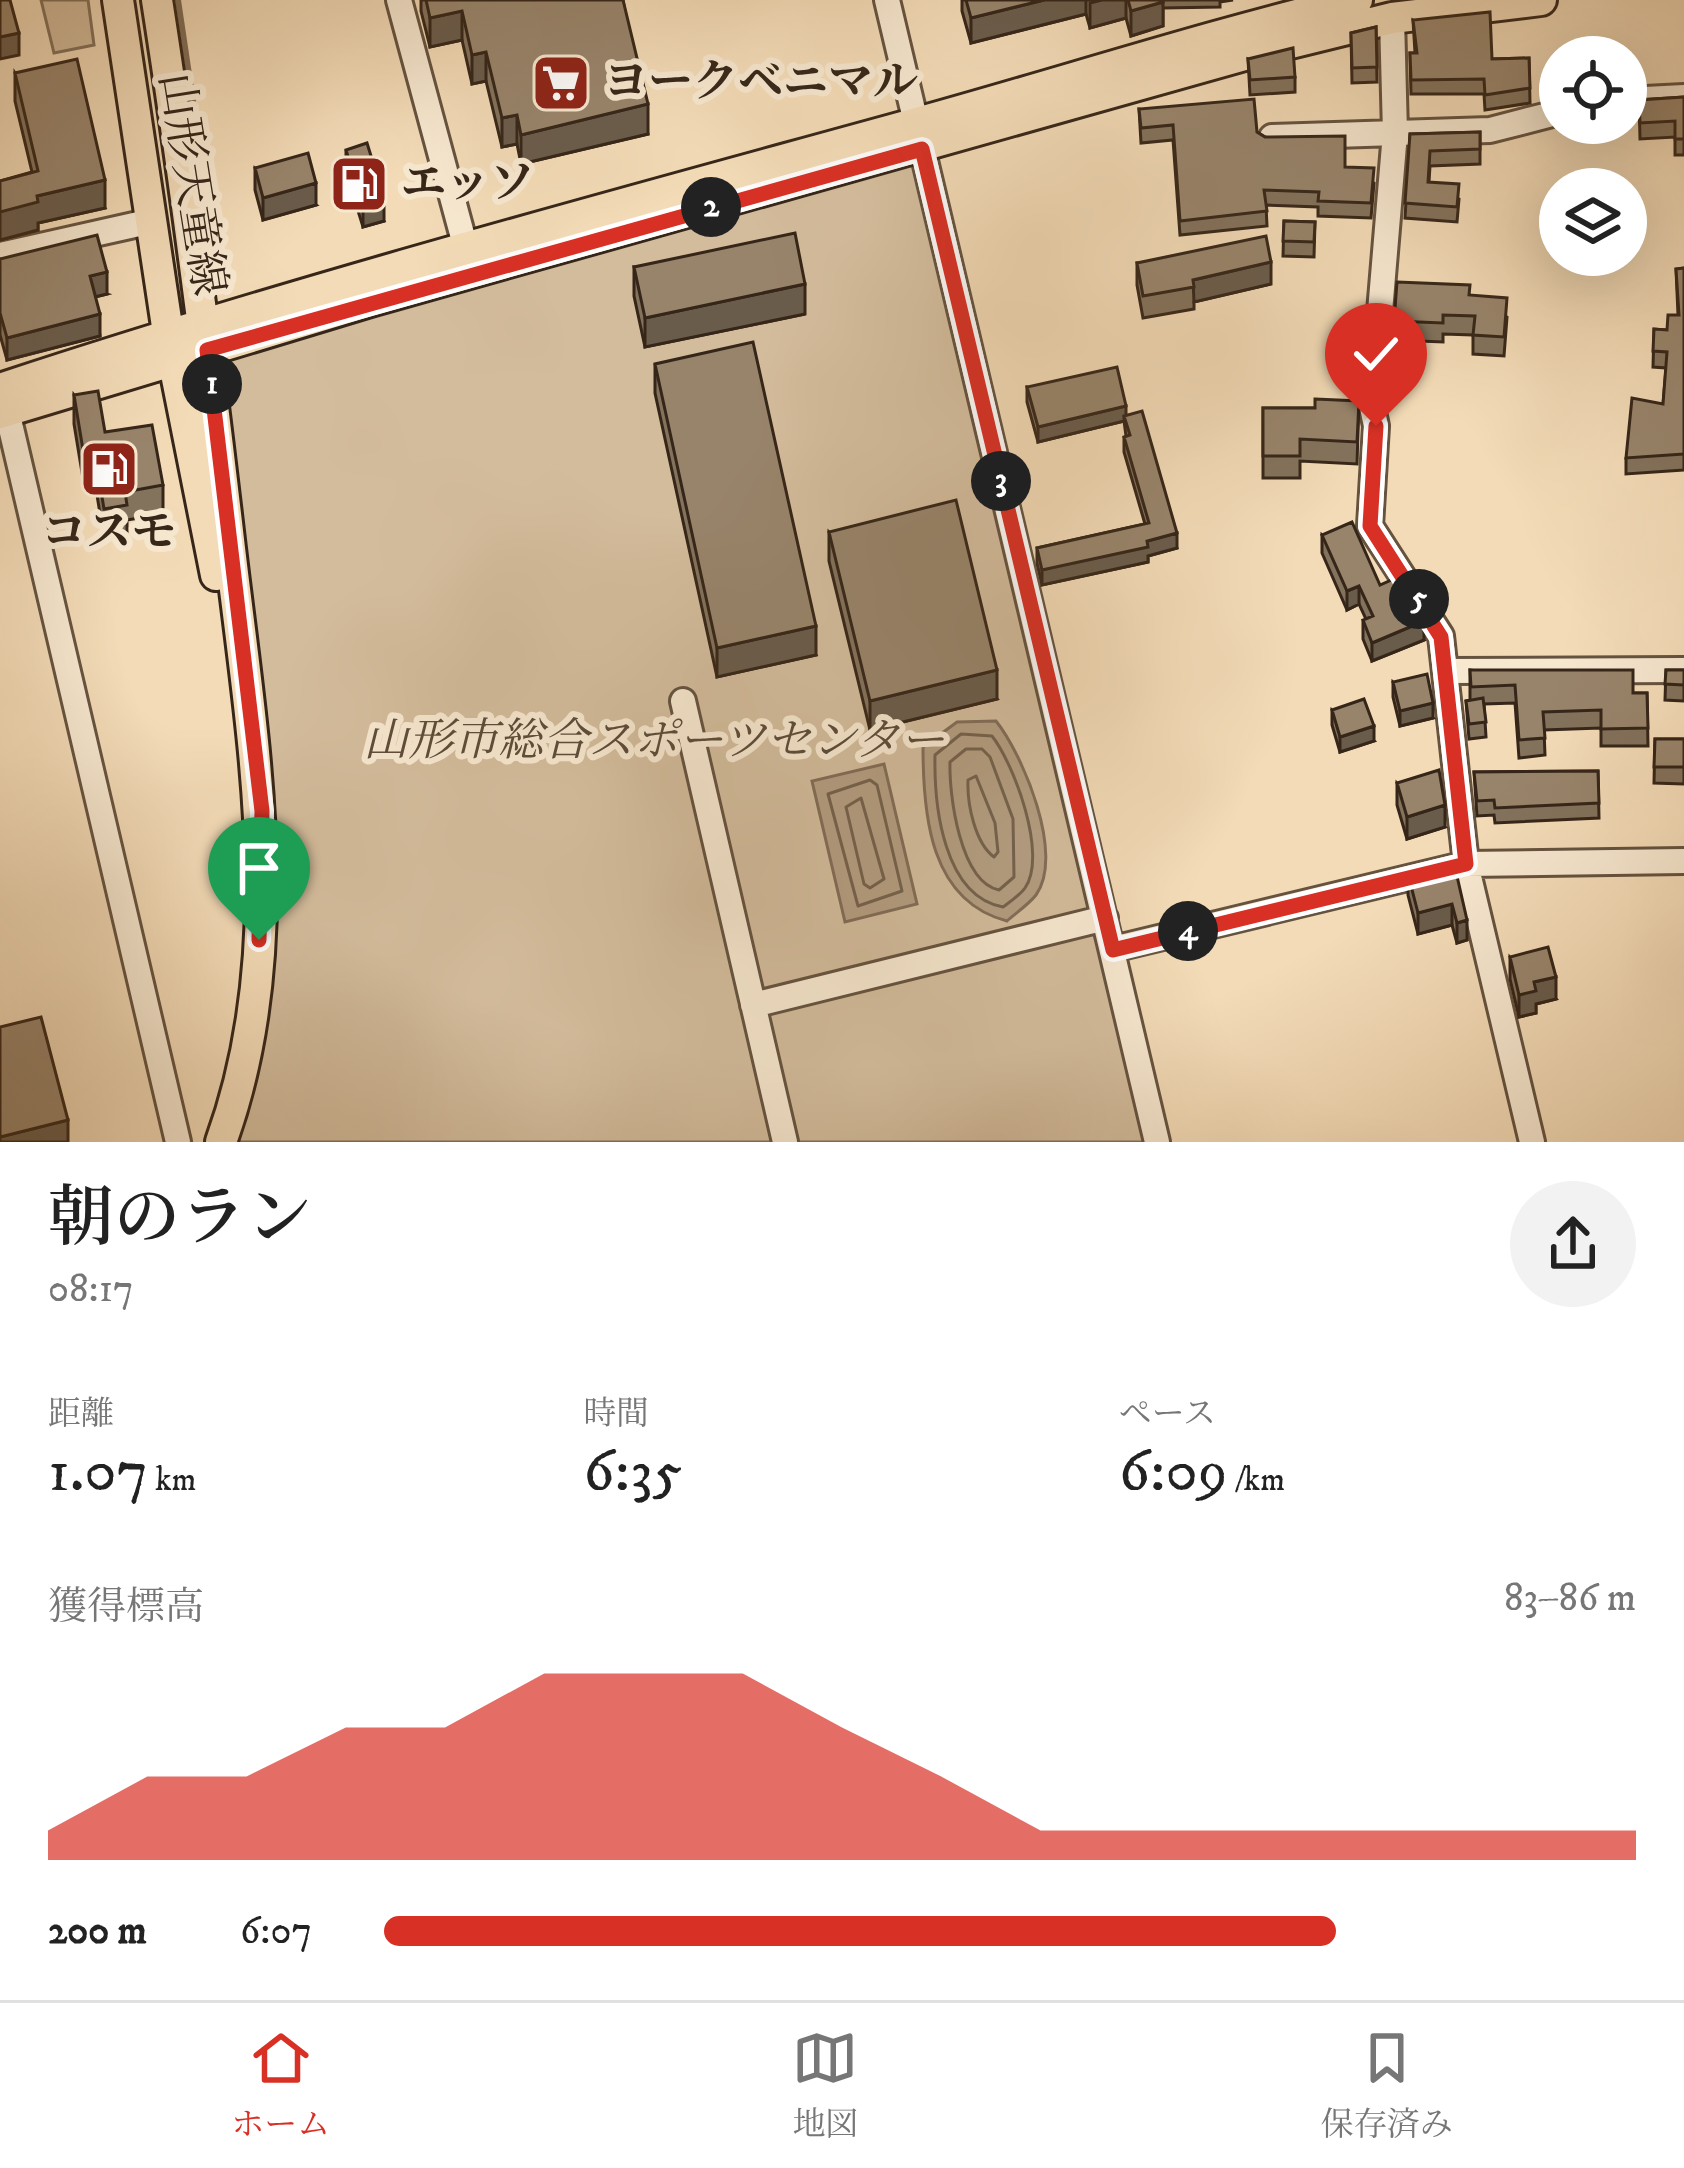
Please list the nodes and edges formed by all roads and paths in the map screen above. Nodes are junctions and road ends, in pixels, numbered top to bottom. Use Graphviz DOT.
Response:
graph roads {
  1 [pos="118,0"];
  2 [pos="157,0"];
  3 [pos="399,0"];
  4 [pos="886,0"];
  5 [pos="1357,0"];
  6 [pos="1541,0"];
  7 [pos="1392,18"];
  8 [pos="1684,97"];
  9 [pos="1647,99"];
  10 [pos="1539,117"];
  11 [pos="1395,133"];
  12 [pos="918,136"];
  13 [pos="1271,137"];
  14 [pos="152,221"];
  15 [pos="465,245"];
  16 [pos="0,255"];
  17 [pos="205,335"];
  18 [pos="171,345"];
  19 [pos="2,396"];
  20 [pos="1684,670"];
  21 [pos="1448,671"];
  22 [pos="683,701"];
  23 [pos="252,733"];
  24 [pos="1684,861"];
  25 [pos="1466,864"];
  26 [pos="1105,918"];
  27 [pos="1113,950"];
  28 [pos="753,1005"];
  29 [pos="178,1142"];
  30 [pos="221,1142"];
  31 [pos="785,1142"];
  32 [pos="1156,1142"];
  33 [pos="1532,1142"];
  1 -- 14 [label="main road, 山形天童線"];
  2 -- 17 [label="main road, 山形天童線"];
  3 -- 15 [label="street"];
  4 -- 12 [label="street"];
  5 -- 12 [label="main road"];
  6 -- 7 [label="main road"];
  7 -- 11 [label="street"];
  7 -- 12 [label="main road"];
  8 -- 9 [label="street"];
  10 -- 11 [label="street"];
  11 -- 13 [label="street"];
  11 -- 21 [label="street"];
  12 -- 15 [label="main road"];
  12 -- 17 [label="main road"];
  12 -- 26 [label="street"];
  14 -- 16 [label="street"];
  14 -- 18 [label="main road, 山形天童線"];
  15 -- 17 [label="main road"];
  17 -- 18 [label="main road"];
  17 -- 23 [label="main road, 山形天童線"];
  18 -- 19 [label="main road"];
  18 -- 23 [label="main road, 山形天童線"];
  19 -- 29 [label="street"];
  20 -- 21 [label="street"];
  21 -- 25 [label="street"];
  22 -- 28 [label="street"];
  23 -- 30 [label="main road, 山形天童線"];
  24 -- 25 [label="street"];
  25 -- 27 [label="street"];
  25 -- 33 [label="street"];
  26 -- 27 [label="street"];
  26 -- 28 [label="street"];
  27 -- 32 [label="street"];
  28 -- 31 [label="street"];
}
